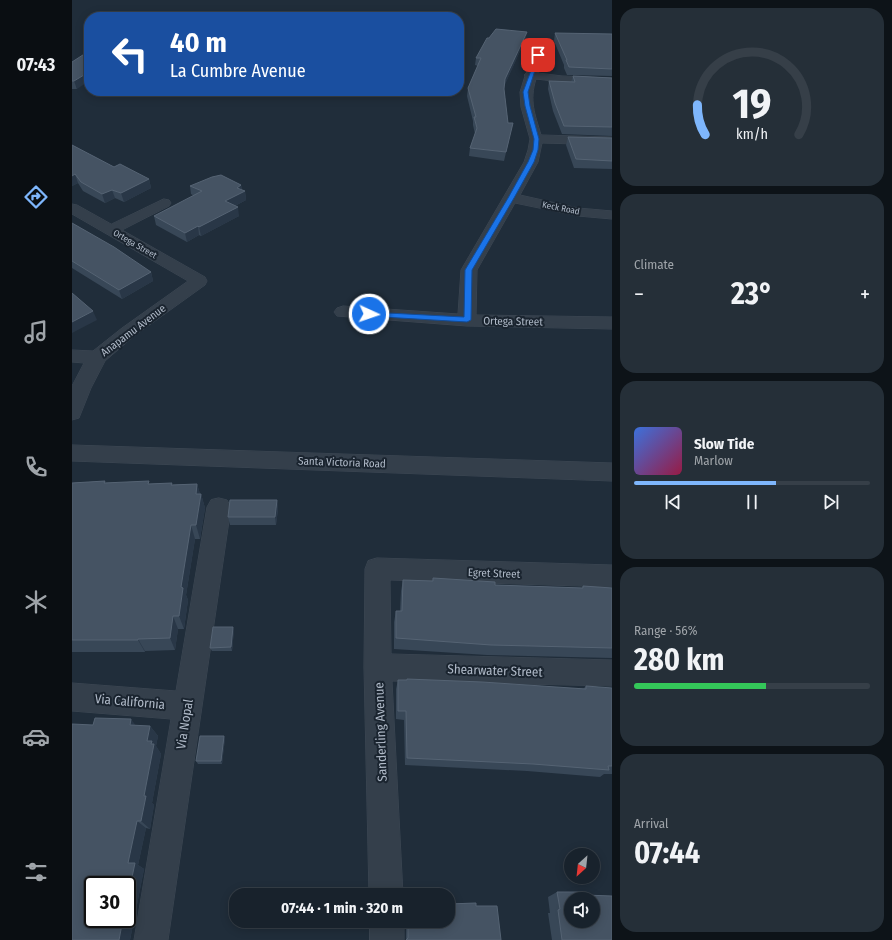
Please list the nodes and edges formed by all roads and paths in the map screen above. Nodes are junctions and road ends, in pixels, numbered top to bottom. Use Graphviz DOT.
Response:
graph roads {
  1 [pos="538,55"];
  2 [pos="530,75"];
  3 [pos="612,81"];
  4 [pos="536,139"];
  5 [pos="612,141"];
  6 [pos="511,198"];
  7 [pos="164,203"];
  8 [pos="72,208"];
  9 [pos="612,215"];
  10 [pos="110,230"];
  11 [pos="199,281"];
  12 [pos="343,312"];
  13 [pos="467,320"];
  14 [pos="612,323"];
  15 [pos="72,356"];
  16 [pos="97,357"];
  17 [pos="72,413"];
  18 [pos="72,453"];
  19 [pos="612,472"];
  20 [pos="219,508"];
  21 [pos="377,569"];
  22 [pos="612,576"];
  23 [pos="378,667"];
  24 [pos="612,673"];
  25 [pos="72,697"];
  26 [pos="187,706"];
  27 [pos="386,888"];
  28 [pos="387,928"];
  29 [pos="151,940"];
  30 [pos="387,940"];
  1 -- 2 [label="street"];
  2 -- 3 [label="street"];
  2 -- 4 [label="street"];
  4 -- 5 [label="street"];
  4 -- 6 [label="street"];
  6 -- 9 [label="street, Keck Road"];
  6 -- 13 [label="street"];
  7 -- 10 [label="street"];
  8 -- 10 [label="street, Ortega Street"];
  10 -- 11 [label="street, Ortega Street"];
  11 -- 16 [label="street, Anapamu Avenue"];
  12 -- 13 [label="street, Ortega Street"];
  13 -- 14 [label="street, Ortega Street"];
  15 -- 16 [label="street"];
  16 -- 17 [label="street, Anapamu Avenue"];
  18 -- 19 [label="street, Santa Victoria Road"];
  20 -- 26 [label="street, Via Nopal"];
  21 -- 22 [label="street, Egret Street"];
  21 -- 23 [label="street, Sanderling Avenue"];
  23 -- 24 [label="street, Shearwater Street"];
  23 -- 27 [label="street, Sanderling Avenue"];
  25 -- 26 [label="street, Via California"];
  26 -- 29 [label="street, Via Nopal"];
  28 -- 30 [label="street"];
}
